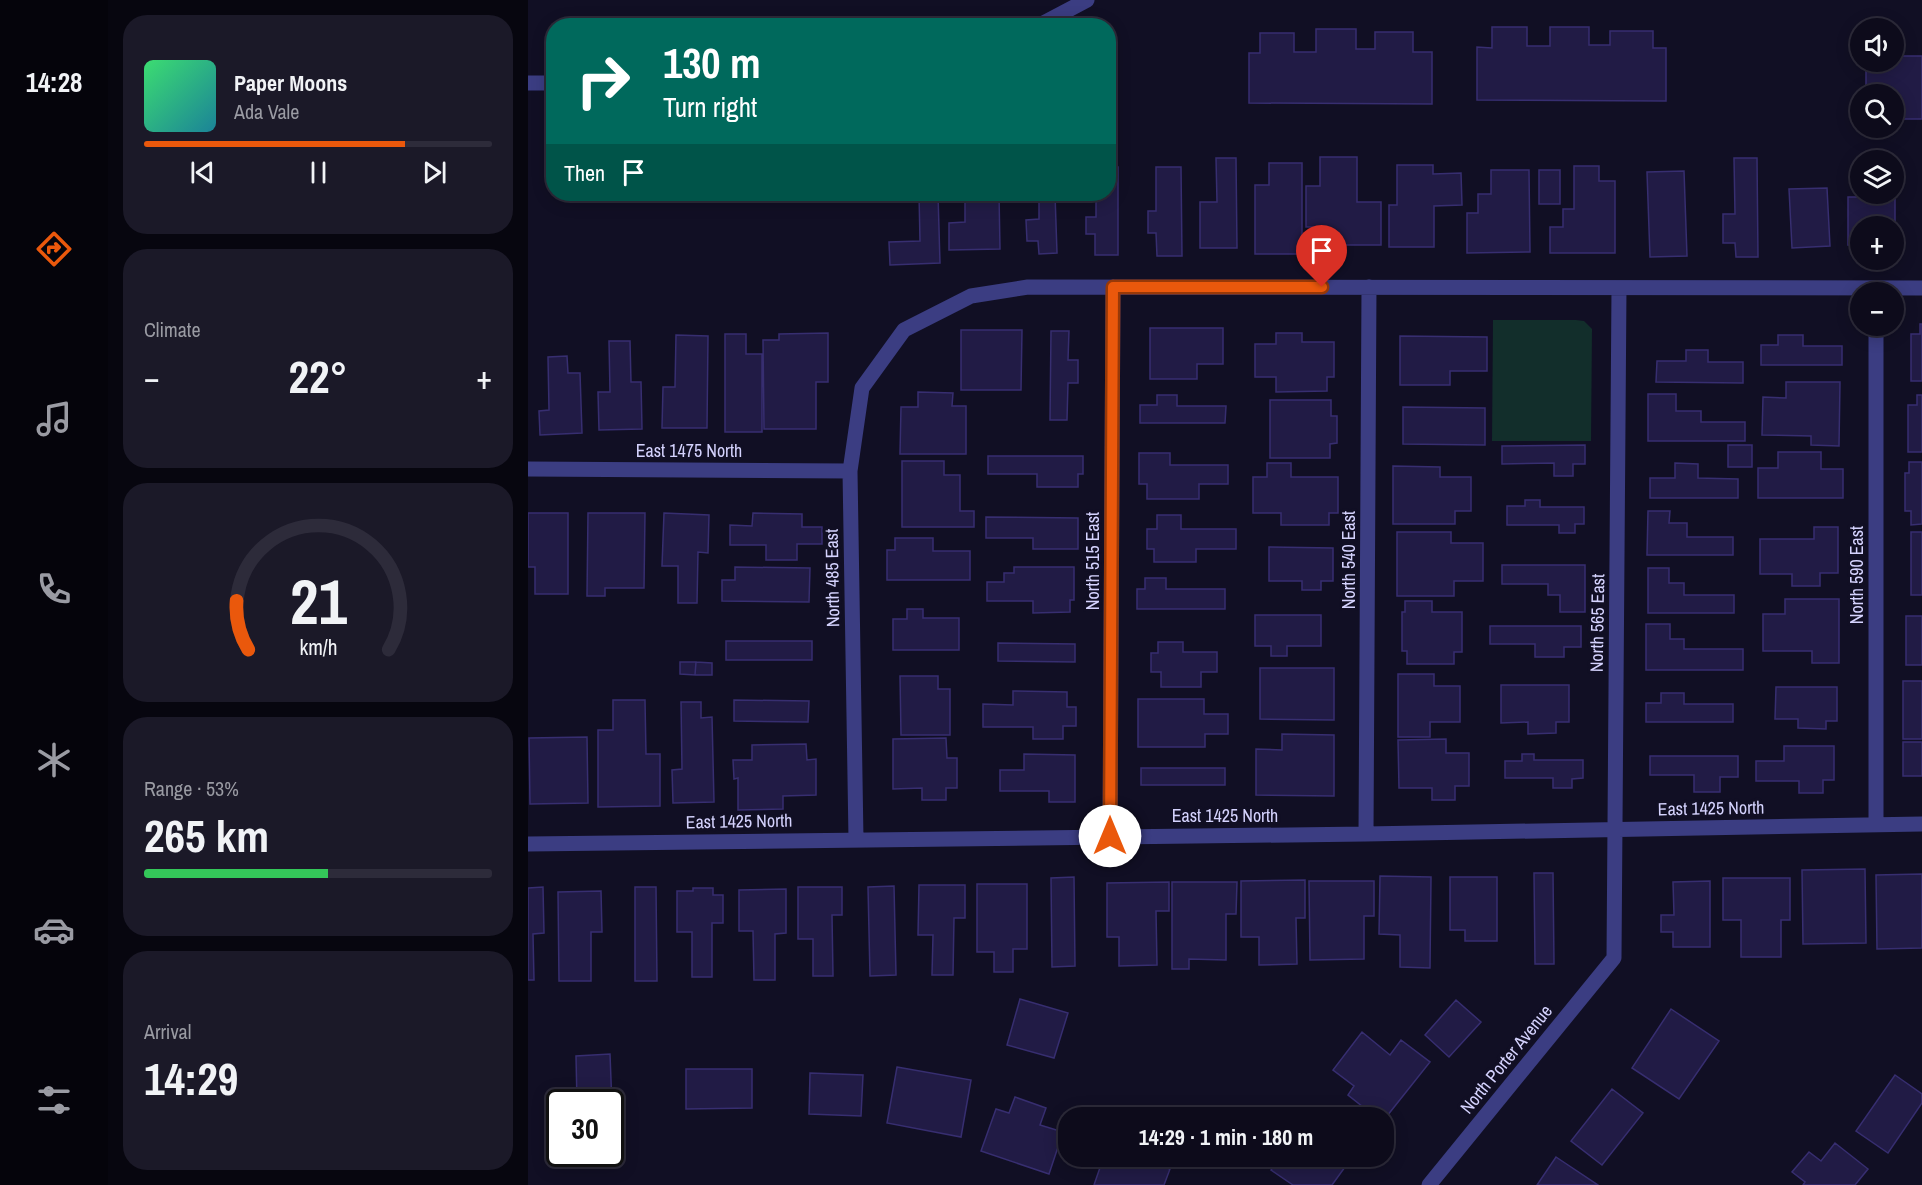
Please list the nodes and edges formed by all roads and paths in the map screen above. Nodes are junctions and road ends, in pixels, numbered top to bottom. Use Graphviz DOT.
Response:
graph roads {
  1 [pos="1087,0"];
  2 [pos="1053,18"];
  3 [pos="528,83"];
  4 [pos="546,83"];
  5 [pos="1113,287"];
  6 [pos="1369,287"];
  7 [pos="1619,288"];
  8 [pos="1922,288"];
  9 [pos="1904,289"];
  10 [pos="1850,290"];
  11 [pos="1876,336"];
  12 [pos="528,469"];
  13 [pos="850,471"];
  14 [pos="1922,824"];
  15 [pos="1876,825"];
  16 [pos="1615,828"];
  17 [pos="1366,834"];
  18 [pos="1110,836"];
  19 [pos="856,839"];
  20 [pos="528,844"];
  21 [pos="1614,958"];
  22 [pos="1429,1185"];
  1 -- 2 [label="street"];
  3 -- 4 [label="street"];
  5 -- 6 [label="street"];
  5 -- 13 [label="street, North 485 East"];
  5 -- 18 [label="street, North 515 East"];
  6 -- 7 [label="street"];
  6 -- 17 [label="street, North 540 East"];
  7 -- 10 [label="street"];
  7 -- 16 [label="street, North 565 East"];
  8 -- 9 [label="street"];
  11 -- 15 [label="street, North 590 East"];
  12 -- 13 [label="street, East 1475 North"];
  13 -- 19 [label="street, North 485 East"];
  14 -- 15 [label="street, East 1425 North"];
  15 -- 16 [label="street, East 1425 North"];
  16 -- 17 [label="street, East 1425 North"];
  16 -- 21 [label="street, North 565 East"];
  17 -- 18 [label="street, East 1425 North"];
  18 -- 19 [label="street, East 1425 North"];
  19 -- 20 [label="street, East 1425 North"];
  21 -- 22 [label="street, North Porter Avenue"];
}
